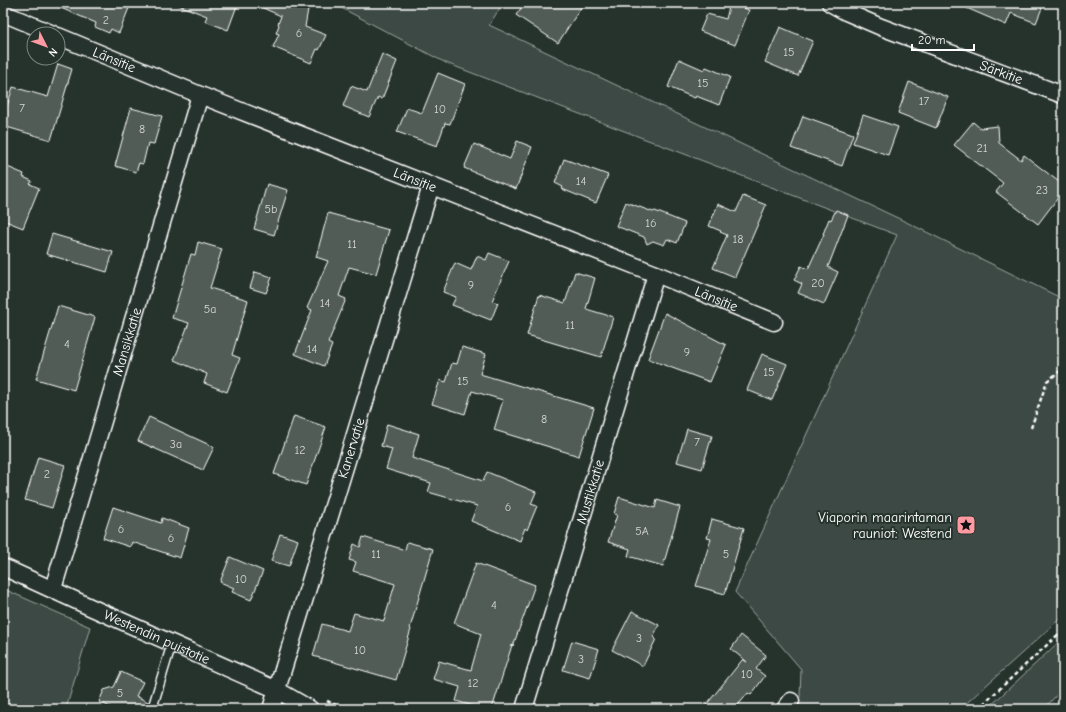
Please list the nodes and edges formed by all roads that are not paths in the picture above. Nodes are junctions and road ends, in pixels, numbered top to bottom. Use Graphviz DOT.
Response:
graph roads {
  1 [pos="830,3"];
  2 [pos="3,13"];
  3 [pos="34,26"];
  4 [pos="66,39"];
  5 [pos="1063,94"];
  6 [pos="200,95"];
  7 [pos="431,186"];
  8 [pos="656,274"];
  9 [pos="774,322"];
  10 [pos="3,567"];
  11 [pos="53,589"];
  12 [pos="172,643"];
  13 [pos="277,690"];
  14 [pos="152,709"];
  15 [pos="271,709"];
  16 [pos="310,709"];
  17 [pos="524,709"];
  1 -- 5 [label="street, Särkitie"];
  2 -- 3 [label="street"];
  4 -- 6 [label="street, Länsitie"];
  6 -- 7 [label="street, Länsitie"];
  6 -- 11 [label="street, Mansikkatie"];
  7 -- 8 [label="street, Länsitie"];
  7 -- 13 [label="street, Kanervatie"];
  8 -- 9 [label="street, Länsitie"];
  8 -- 17 [label="street, Mustikkatie"];
  10 -- 11 [label="street, Westendin puistotie"];
  11 -- 12 [label="street, Westendin puistotie"];
  12 -- 13 [label="street, Westendin puistotie"];
  12 -- 14 [label="lane"];
  13 -- 15 [label="street, Kanervatie"];
  13 -- 16 [label="street, Westendin puistotie"];
}
